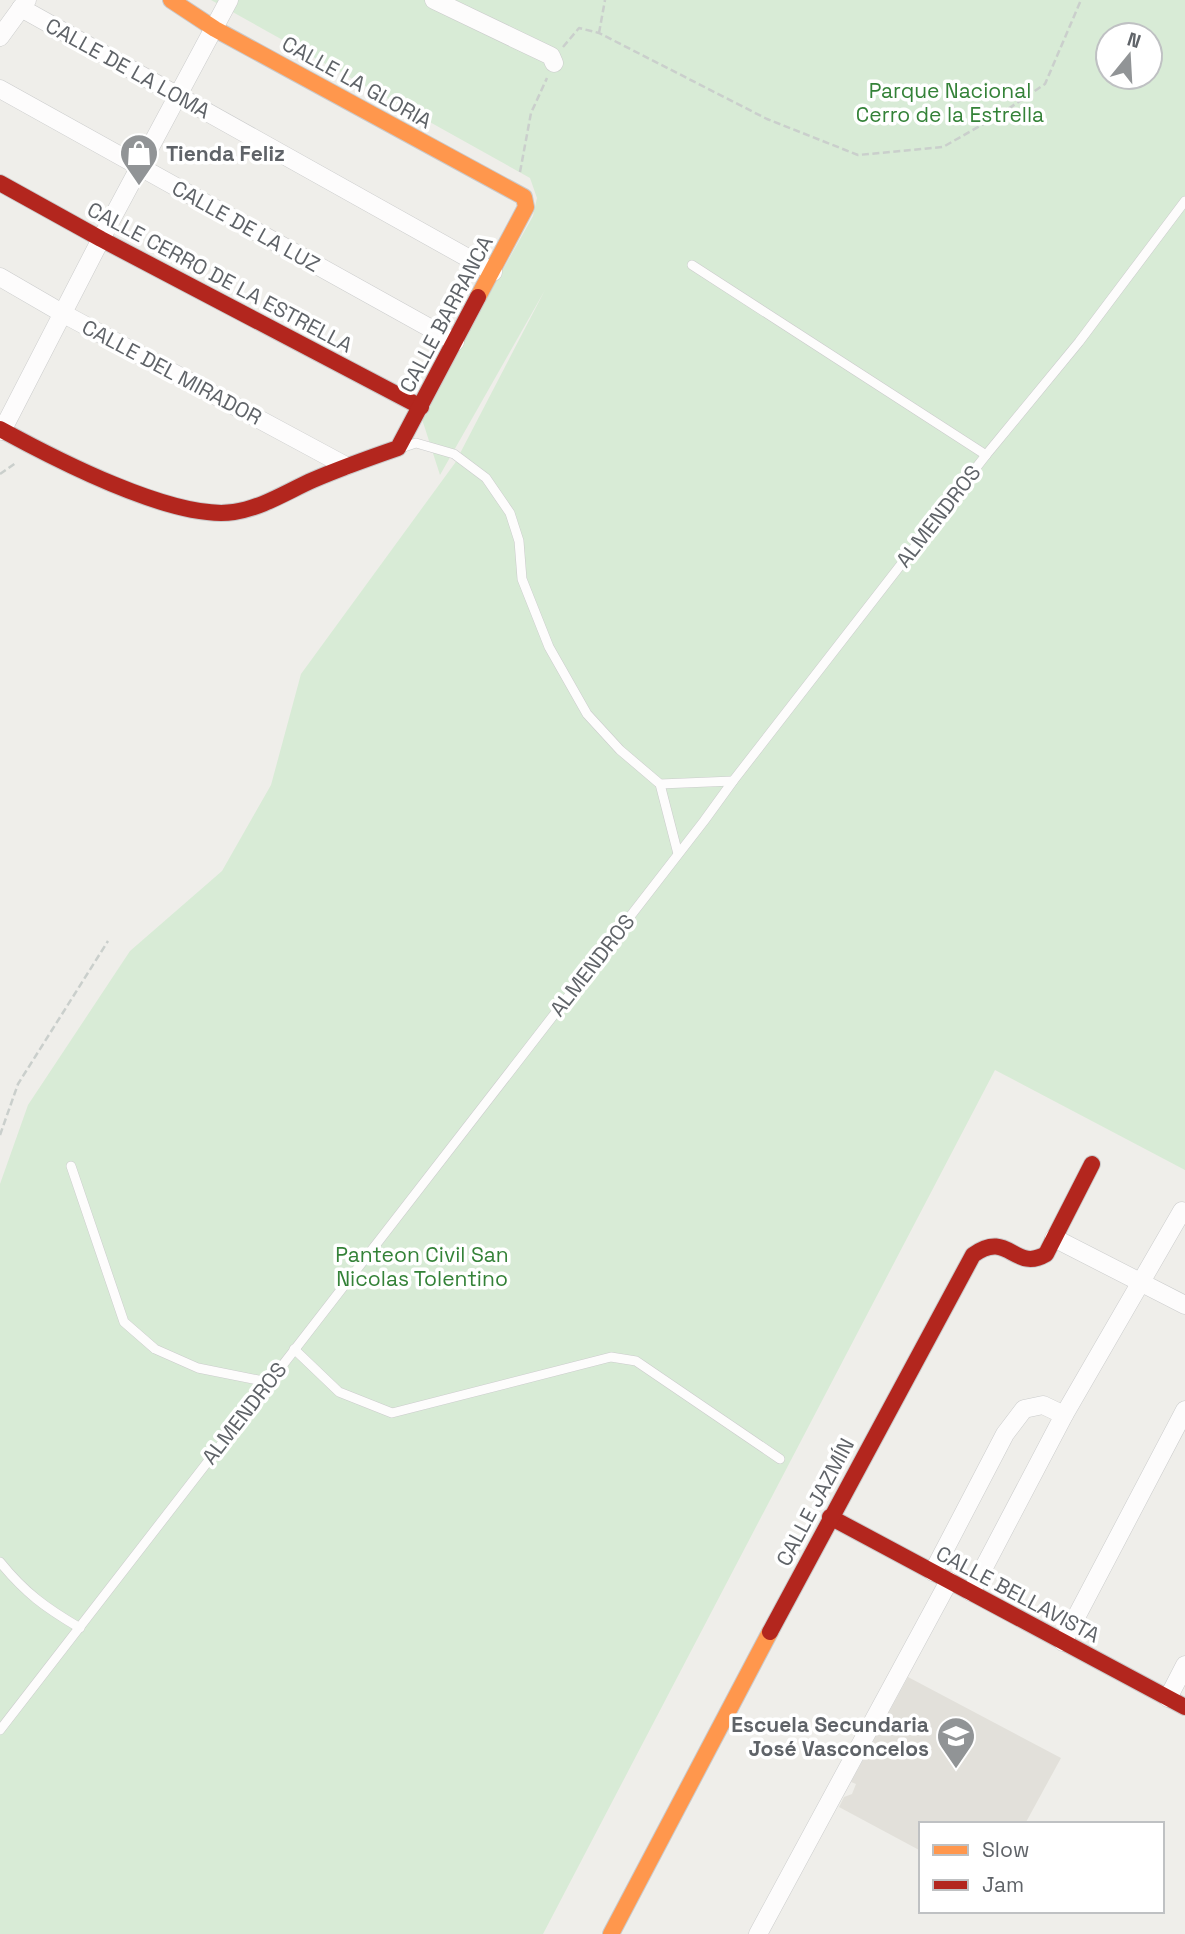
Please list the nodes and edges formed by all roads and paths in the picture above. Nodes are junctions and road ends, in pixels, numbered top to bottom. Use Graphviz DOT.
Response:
graph roads {
  1 [pos="171,0"];
  2 [pos="229,0"];
  3 [pos="434,0"];
  4 [pos="605,0"];
  5 [pos="1081,0"];
  6 [pos="24,4"];
  7 [pos="215,29"];
  8 [pos="599,33"];
  9 [pos="0,37"];
  10 [pos="554,63"];
  11 [pos="0,89"];
  12 [pos="177,96"];
  13 [pos="139,166"];
  14 [pos="0,183"];
  15 [pos="523,196"];
  16 [pos="1185,201"];
  17 [pos="101,239"];
  18 [pos="692,265"];
  19 [pos="493,272"];
  20 [pos="0,277"];
  21 [pos="62,313"];
  22 [pos="455,342"];
  23 [pos="421,407"];
  24 [pos="1,430"];
  25 [pos="398,449"];
  26 [pos="986,455"];
  27 [pos="346,466"];
  28 [pos="733,781"];
  29 [pos="660,784"];
  30 [pos="678,854"];
  31 [pos="108,941"];
  32 [pos="0,1135"];
  33 [pos="1092,1164"];
  34 [pos="71,1166"];
  35 [pos="1182,1211"];
  36 [pos="1054,1238"];
  37 [pos="1140,1282"];
  38 [pos="1185,1305"];
  39 [pos="294,1349"];
  40 [pos="268,1382"];
  41 [pos="1185,1410"];
  42 [pos="1064,1415"];
  43 [pos="780,1459"];
  44 [pos="831,1517"];
  45 [pos="0,1562"];
  46 [pos="941,1576"];
  47 [pos="971,1592"];
  48 [pos="80,1628"];
  49 [pos="1063,1642"];
  50 [pos="1185,1665"];
  51 [pos="1168,1698"];
  52 [pos="1185,1707"];
  53 [pos="0,1730"];
  54 [pos="611,1934"];
  55 [pos="758,1934"];
  1 -- 7 [label="street, CALLE LA GLORIA"];
  2 -- 7 [label="street"];
  3 -- 10 [label="street"];
  4 -- 8 [label="path"];
  5 -- 8 [label="path"];
  6 -- 9 [label="street"];
  6 -- 12 [label="street, CALLE DE LA LOMA"];
  7 -- 12 [label="street"];
  7 -- 15 [label="street, CALLE LA GLORIA"];
  8 -- 10 [label="path"];
  10 -- 15 [label="path"];
  11 -- 13 [label="street, CALLE DE LA LUZ"];
  12 -- 13 [label="street"];
  12 -- 19 [label="street, CALLE DE LA LOMA"];
  13 -- 17 [label="street"];
  13 -- 22 [label="street, CALLE DE LA LUZ"];
  14 -- 17 [label="street, CALLE CERRO DE LA ESTRELLA"];
  15 -- 19 [label="street, CALLE BARRANCA"];
  16 -- 26 [label="lane, ALMENDROS"];
  17 -- 21 [label="street"];
  17 -- 23 [label="street, CALLE CERRO DE LA ESTRELLA"];
  18 -- 26 [label="lane"];
  19 -- 22 [label="street, CALLE BARRANCA"];
  20 -- 21 [label="street, CALLE DEL MIRADOR"];
  21 -- 24 [label="street"];
  21 -- 27 [label="street, CALLE DEL MIRADOR"];
  22 -- 23 [label="street, CALLE BARRANCA"];
  23 -- 25 [label="street, CALLE BARRANCA"];
  24 -- 27 [label="street"];
  25 -- 27 [label="street"];
  25 -- 29 [label="lane"];
  26 -- 28 [label="lane, ALMENDROS"];
  28 -- 29 [label="lane"];
  28 -- 30 [label="lane, ALMENDROS"];
  29 -- 30 [label="lane"];
  30 -- 39 [label="lane, ALMENDROS"];
  31 -- 32 [label="path"];
  33 -- 36 [label="street, CALLE JAZMÍN"];
  34 -- 40 [label="lane"];
  35 -- 37 [label="street"];
  36 -- 37 [label="street"];
  36 -- 44 [label="street, CALLE JAZMÍN"];
  37 -- 38 [label="street"];
  37 -- 42 [label="street"];
  39 -- 40 [label="lane, ALMENDROS"];
  39 -- 43 [label="lane"];
  40 -- 48 [label="lane, ALMENDROS"];
  41 -- 49 [label="street"];
  42 -- 46 [label="street"];
  42 -- 47 [label="street"];
  44 -- 46 [label="street, CALLE BELLAVISTA"];
  44 -- 54 [label="street, CALLE JAZMÍN"];
  45 -- 48 [label="lane"];
  46 -- 47 [label="street, CALLE BELLAVISTA"];
  46 -- 55 [label="street"];
  47 -- 49 [label="street, CALLE BELLAVISTA"];
  48 -- 53 [label="lane, ALMENDROS"];
  49 -- 51 [label="street, CALLE BELLAVISTA"];
  50 -- 51 [label="street"];
  51 -- 52 [label="street, CALLE BELLAVISTA"];
}
